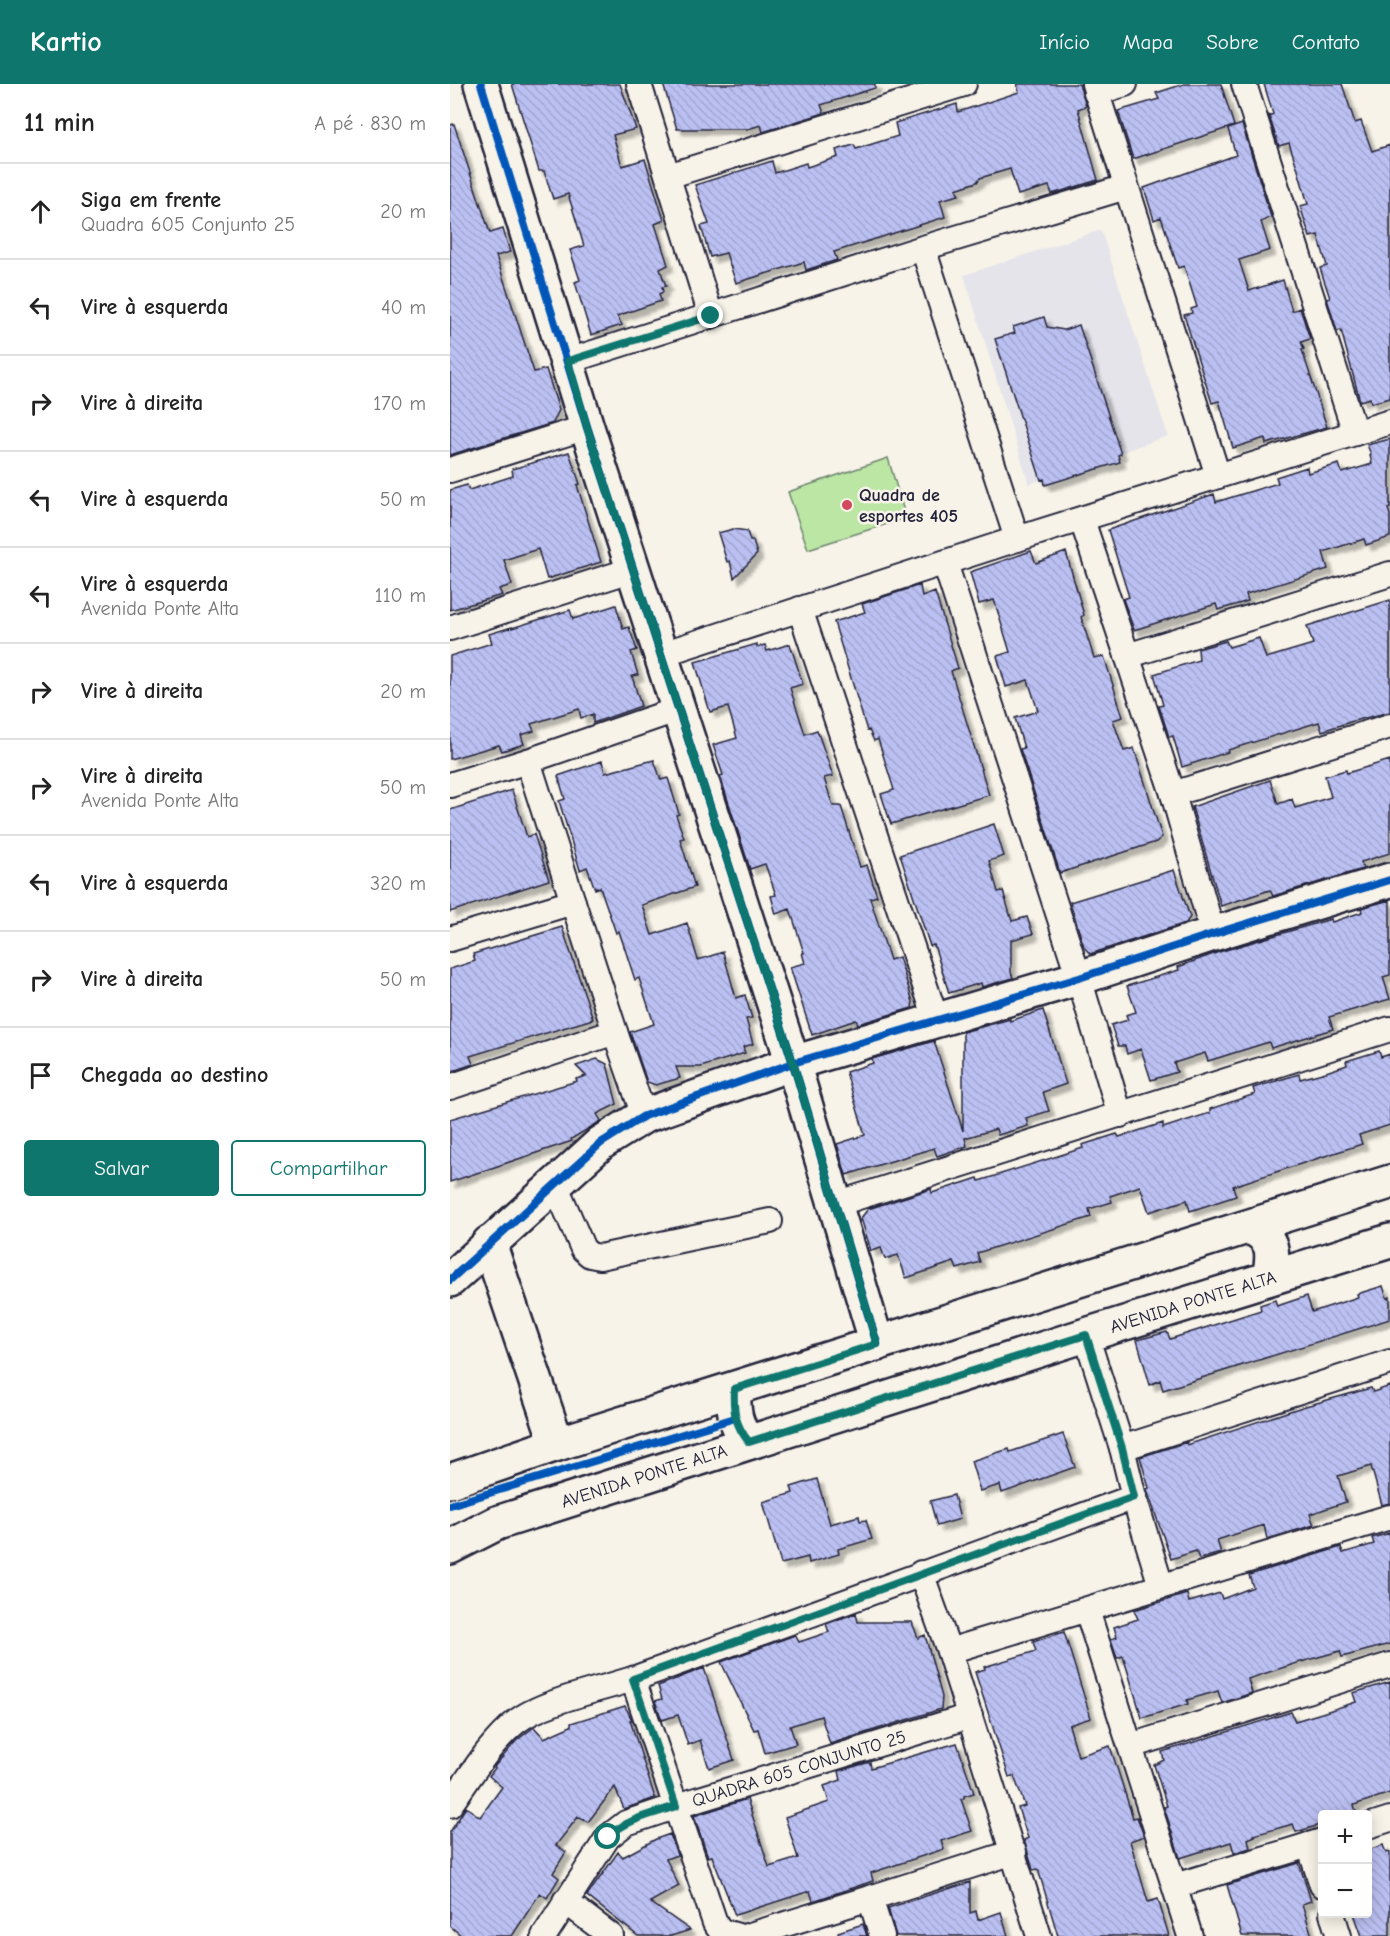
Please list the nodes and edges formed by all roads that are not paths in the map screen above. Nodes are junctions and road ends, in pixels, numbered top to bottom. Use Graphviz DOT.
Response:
graph roads {
  1 [pos="481,84"];
  2 [pos="639,84"];
  3 [pos="964,84"];
  4 [pos="1125,84"];
  5 [pos="1244,84"];
  6 [pos="1095,88"];
  7 [pos="668,176"];
  8 [pos="1126,187"];
  9 [pos="923,248"];
  10 [pos="711,316"];
  11 [pos="568,361"];
  12 [pos="1390,422"];
  13 [pos="587,427"];
  14 [pos="1355,433"];
  15 [pos="450,470"];
  16 [pos="1218,476"];
  17 [pos="1082,520"];
  18 [pos="1017,539"];
  19 [pos="945,563"];
  20 [pos="634,569"];
  21 [pos="1390,574"];
  22 [pos="801,609"];
  23 [pos="450,628"];
  24 [pos="662,654"];
  25 [pos="1127,656"];
  26 [pos="679,710"];
  27 [pos="1390,726"];
  28 [pos="528,761"];
  29 [pos="450,785"];
  30 [pos="1173,795"];
  31 [pos="1390,880"];
  32 [pos="573,902"];
  33 [pos="1213,934"];
  34 [pos="450,939"];
  35 [pos="1079,978"];
  36 [pos="936,1019"];
  37 [pos="1390,1029"];
  38 [pos="615,1032"];
  39 [pos="793,1063"];
  40 [pos="450,1087"];
  41 [pos="644,1116"];
  42 [pos="1120,1116"];
  43 [pos="1390,1182"];
  44 [pos="555,1184"];
  45 [pos="836,1204"];
  46 [pos="770,1221"];
  47 [pos="1249,1227"];
  48 [pos="1390,1241"];
  49 [pos="489,1243"];
  50 [pos="1269,1278"];
  51 [pos="450,1280"];
  52 [pos="1086,1335"];
  53 [pos="877,1344"];
  54 [pos="1390,1362"];
  55 [pos="734,1389"];
  56 [pos="749,1442"];
  57 [pos="557,1444"];
  58 [pos="1122,1448"];
  59 [pos="450,1481"];
  60 [pos="1134,1497"];
  61 [pos="1390,1517"];
  62 [pos="450,1547"];
  63 [pos="921,1574"];
  64 [pos="1161,1586"];
  65 [pos="1087,1610"];
  66 [pos="949,1651"];
  67 [pos="1390,1665"];
  68 [pos="633,1679"];
  69 [pos="970,1716"];
  70 [pos="1130,1746"];
  71 [pos="450,1805"];
  72 [pos="676,1806"];
  73 [pos="1390,1819"];
  74 [pos="1372,1825"];
  75 [pos="1316,1843"];
  76 [pos="1014,1852"];
  77 [pos="1320,1864"];
  78 [pos="1175,1886"];
  79 [pos="870,1898"];
  80 [pos="565,1901"];
  81 [pos="1333,1918"];
  82 [pos="544,1936"];
  83 [pos="611,1936"];
  84 [pos="738,1936"];
  85 [pos="747,1936"];
  86 [pos="882,1936"];
  87 [pos="1039,1936"];
  88 [pos="1190,1936"];
  89 [pos="1339,1936"];
  1 -- 11 [label="street"];
  2 -- 7 [label="street"];
  3 -- 7 [label="street"];
  4 -- 6 [label="street"];
  5 -- 14 [label="street"];
  6 -- 8 [label="street"];
  7 -- 10 [label="street"];
  8 -- 9 [label="street"];
  8 -- 16 [label="street"];
  9 -- 10 [label="street"];
  9 -- 18 [label="street"];
  10 -- 11 [label="street"];
  11 -- 13 [label="street"];
  12 -- 14 [label="street"];
  13 -- 15 [label="street"];
  13 -- 20 [label="street"];
  14 -- 16 [label="street"];
  16 -- 17 [label="street"];
  17 -- 18 [label="street"];
  17 -- 25 [label="street"];
  18 -- 19 [label="street"];
  19 -- 22 [label="street"];
  19 -- 35 [label="street"];
  20 -- 23 [label="street"];
  20 -- 24 [label="street"];
  21 -- 25 [label="street"];
  22 -- 24 [label="street"];
  22 -- 36 [label="street"];
  24 -- 26 [label="street"];
  25 -- 30 [label="street"];
  26 -- 28 [label="street"];
  26 -- 39 [label="street"];
  27 -- 30 [label="street"];
  28 -- 29 [label="street"];
  28 -- 32 [label="street"];
  30 -- 33 [label="street"];
  31 -- 33 [label="street"];
  32 -- 34 [label="street"];
  32 -- 38 [label="street"];
  33 -- 35 [label="street"];
  35 -- 36 [label="street"];
  35 -- 42 [label="street"];
  36 -- 39 [label="street"];
  37 -- 42 [label="street"];
  38 -- 40 [label="street"];
  38 -- 41 [label="street"];
  39 -- 41 [label="street"];
  39 -- 45 [label="street"];
  41 -- 44 [label="street"];
  42 -- 45 [label="street"];
  43 -- 47 [label="street"];
  44 -- 46 [label="street"];
  44 -- 49 [label="street"];
  45 -- 53 [label="street"];
  47 -- 50 [label="street"];
  47 -- 53 [label="street"];
  48 -- 50 [label="street, AVENIDA PONTE ALTA"];
  49 -- 51 [label="street"];
  49 -- 57 [label="street"];
  50 -- 52 [label="street, AVENIDA PONTE ALTA"];
  52 -- 56 [label="street, AVENIDA PONTE ALTA"];
  52 -- 58 [label="street"];
  53 -- 55 [label="street"];
  54 -- 58 [label="street"];
  55 -- 56 [label="street"];
  55 -- 57 [label="street"];
  56 -- 62 [label="street, AVENIDA PONTE ALTA"];
  57 -- 59 [label="street"];
  58 -- 60 [label="street"];
  60 -- 63 [label="street"];
  60 -- 64 [label="street"];
  61 -- 64 [label="street"];
  63 -- 66 [label="street"];
  63 -- 68 [label="street"];
  64 -- 65 [label="street"];
  65 -- 66 [label="street"];
  65 -- 70 [label="street"];
  66 -- 69 [label="street"];
  67 -- 70 [label="street"];
  68 -- 71 [label="street"];
  68 -- 72 [label="street"];
  69 -- 72 [label="street, QUADRA 605 CONJUNTO 25"];
  69 -- 76 [label="street"];
  70 -- 78 [label="street"];
  72 -- 80 [label="street, QUADRA 605 CONJUNTO 25"];
  72 -- 84 [label="street"];
  73 -- 74 [label="street"];
  75 -- 77 [label="street"];
  75 -- 78 [label="street"];
  76 -- 79 [label="street"];
  76 -- 87 [label="street"];
  78 -- 88 [label="street"];
  79 -- 85 [label="street"];
  79 -- 86 [label="street"];
  80 -- 82 [label="street, QUADRA 605 CONJUNTO 25"];
  80 -- 83 [label="street"];
  81 -- 89 [label="street"];
}
